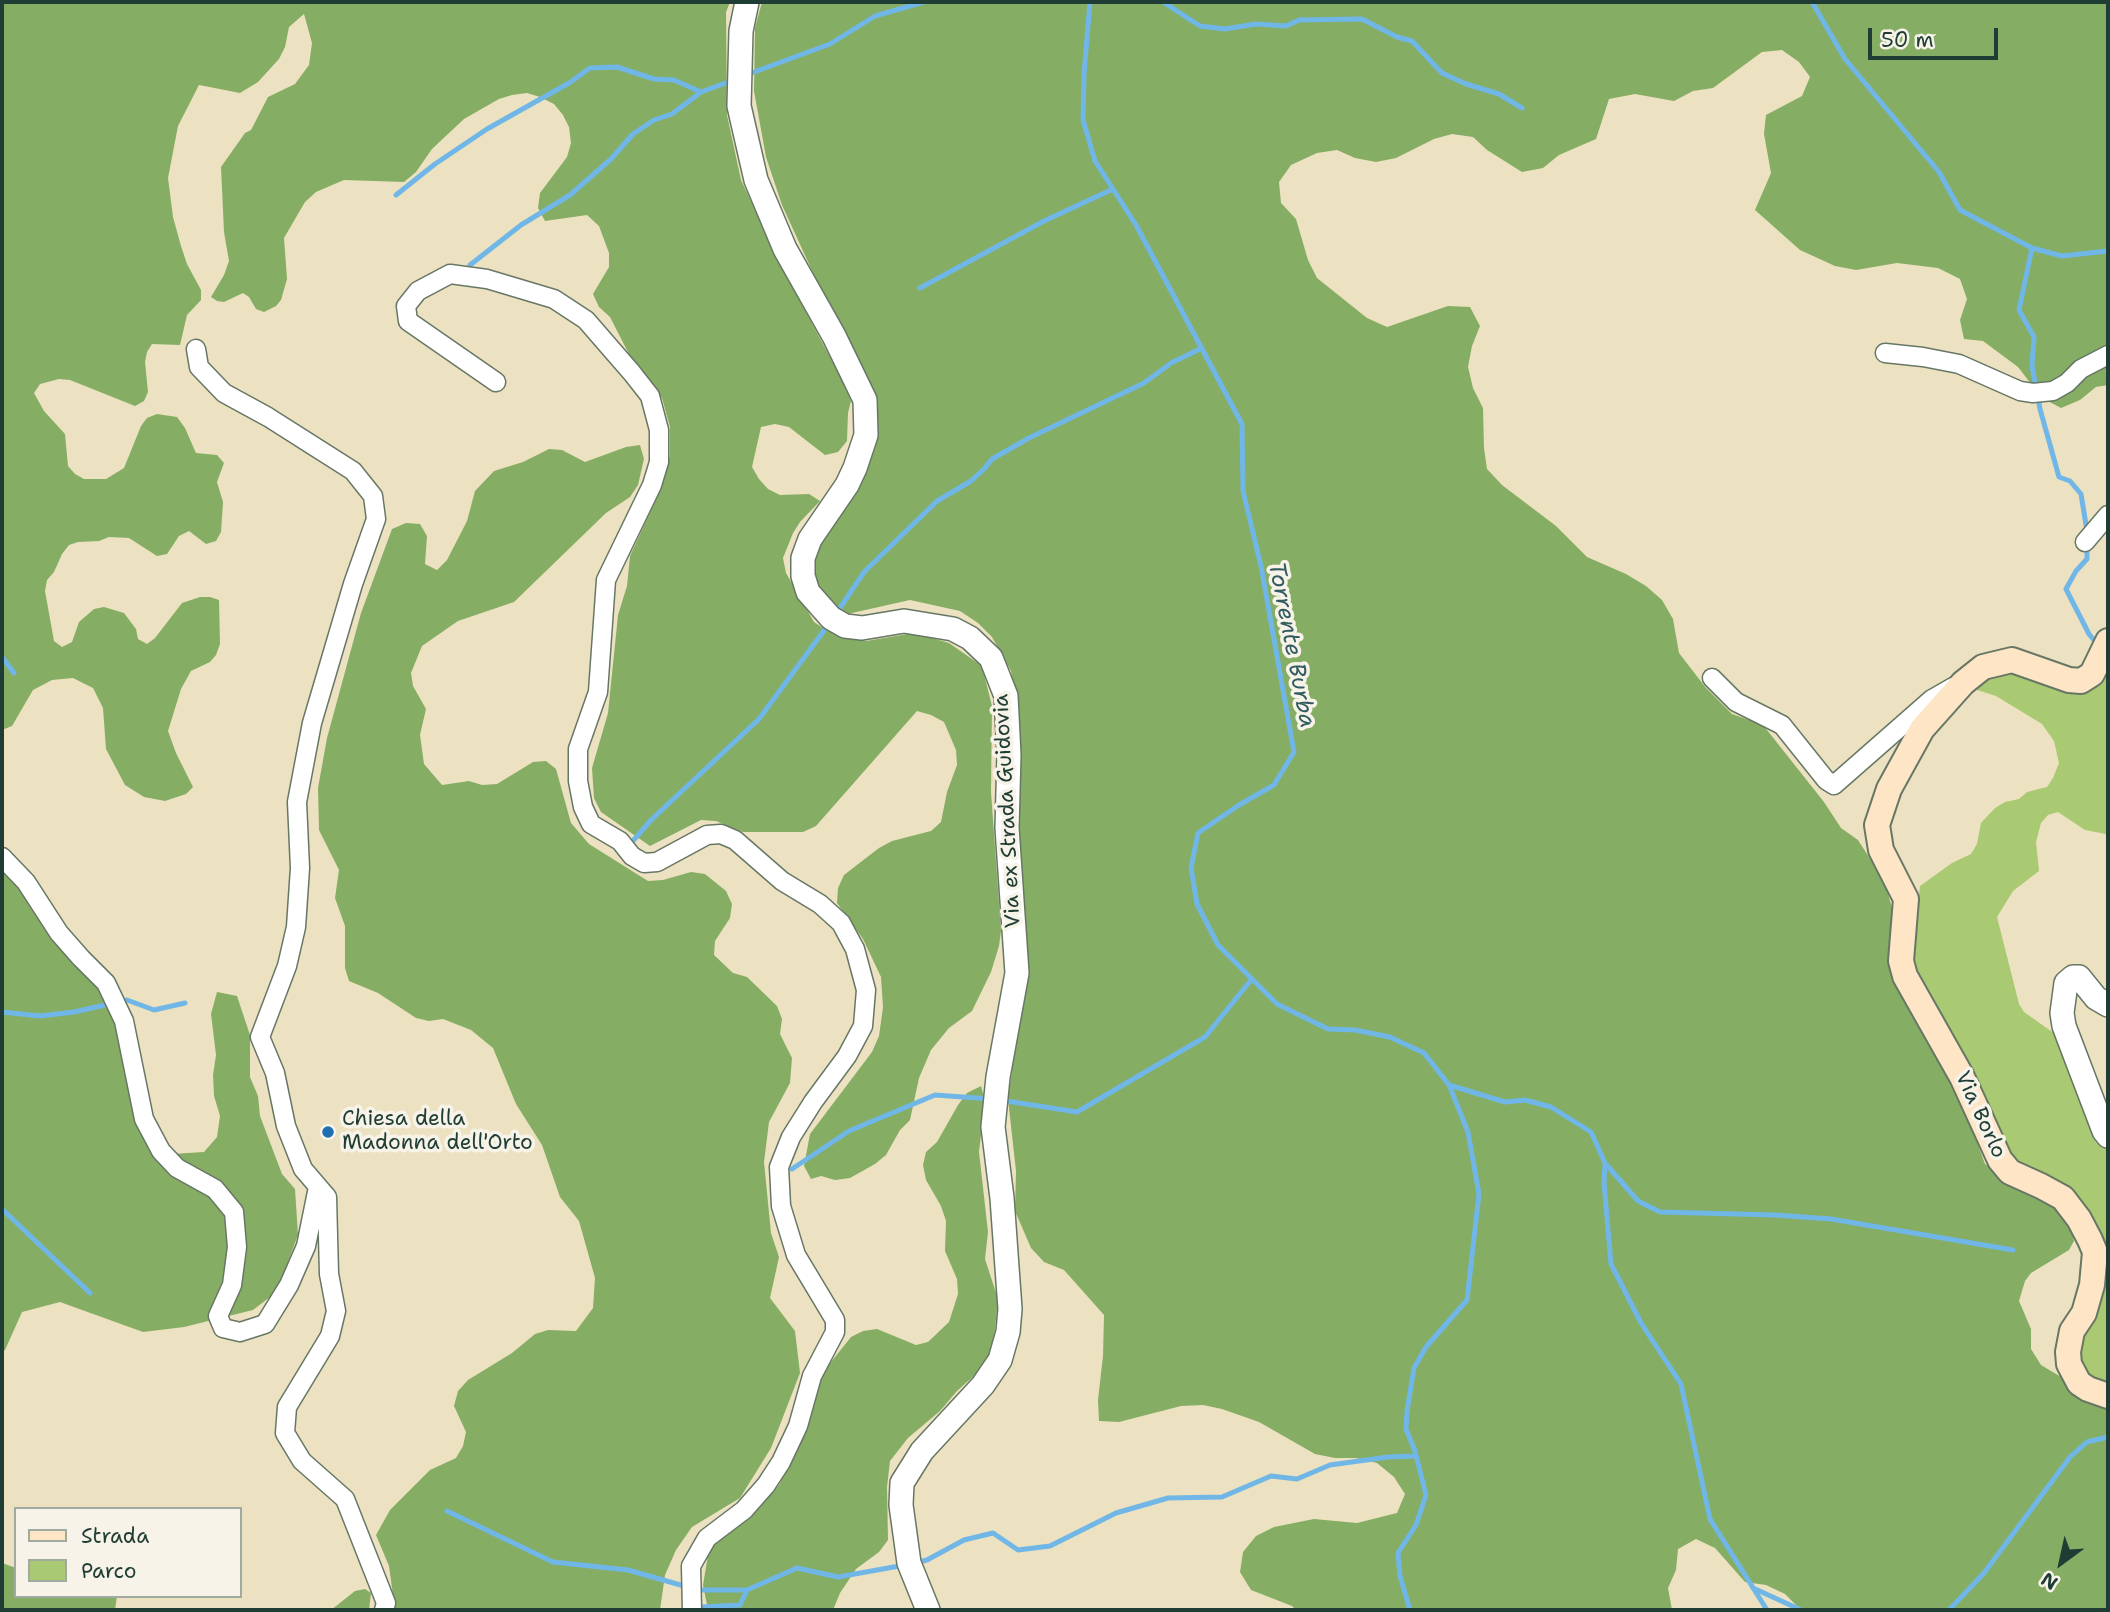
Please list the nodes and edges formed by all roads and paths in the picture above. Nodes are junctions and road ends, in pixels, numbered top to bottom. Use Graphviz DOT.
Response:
graph roads {
  1 [pos="747,2"];
  2 [pos="196,349"];
  3 [pos="1885,354"];
  4 [pos="2108,355"];
  5 [pos="496,382"];
  6 [pos="2108,515"];
  7 [pos="2085,542"];
  8 [pos="2108,641"];
  9 [pos="1712,678"];
  10 [pos="1963,683"];
  11 [pos="2,857"];
  12 [pos="2108,1005"];
  13 [pos="2108,1136"];
  14 [pos="318,1187"];
  15 [pos="2108,1396"];
  16 [pos="384,1610"];
  17 [pos="692,1610"];
  18 [pos="928,1610"];
  1 -- 18 [label="street, Via ex Strada Guidovia"];
  2 -- 14 [label="street"];
  3 -- 4 [label="street"];
  5 -- 17 [label="street"];
  6 -- 7 [label="street"];
  8 -- 10 [label="main road"];
  9 -- 10 [label="street"];
  10 -- 15 [label="main road, Via Borlo"];
  11 -- 14 [label="street"];
  12 -- 13 [label="street"];
  14 -- 16 [label="street"];
}
